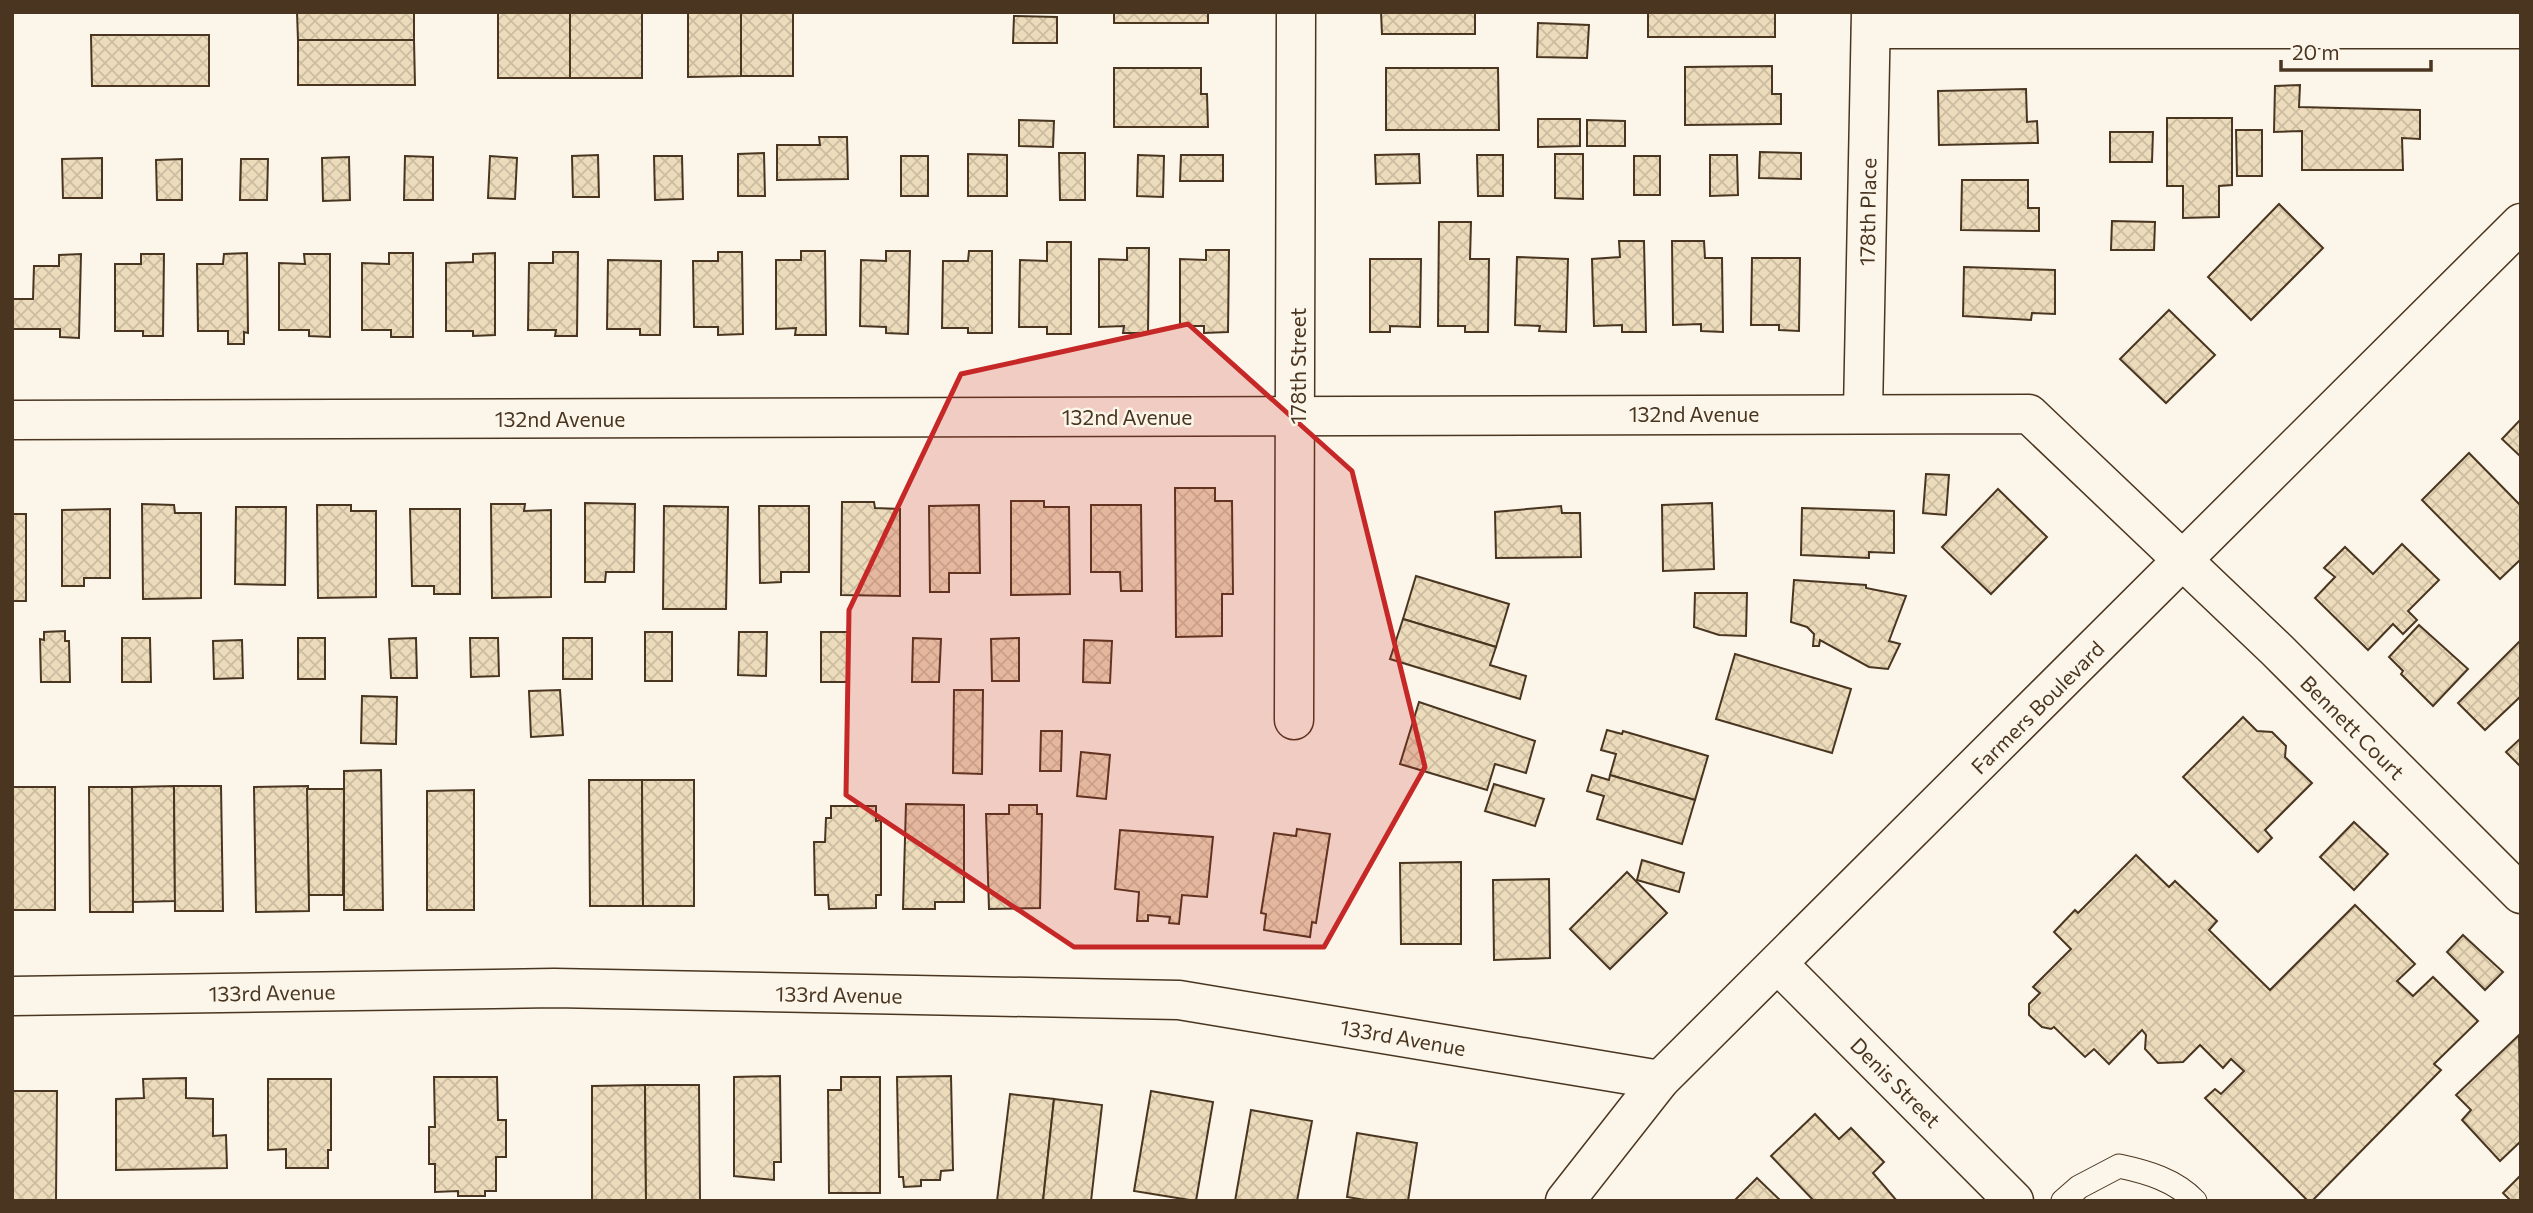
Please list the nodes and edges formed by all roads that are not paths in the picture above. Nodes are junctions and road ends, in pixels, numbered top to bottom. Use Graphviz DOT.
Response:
graph roads {
  1 [pos="1296,12"];
  2 [pos="1871,21"];
  3 [pos="2521,29"];
  4 [pos="2521,223"];
  5 [pos="1863,412"];
  6 [pos="1297,415"];
  7 [pos="12,421"];
  8 [pos="2184,560"];
  9 [pos="1294,720"];
  10 [pos="2521,894"];
  11 [pos="1778,964"];
  12 [pos="12,996"];
  13 [pos="1660,1080"];
  14 [pos="1565,1201"];
  15 [pos="2014,1201"];
  16 [pos="2063,1201"];
  17 [pos="2195,1201"];
  1 -- 6 [label="street, 178th Street"];
  2 -- 3 [label="street"];
  2 -- 5 [label="street, 178th Place"];
  4 -- 8 [label="street, Farmers Boulevard"];
  5 -- 6 [label="street, 132nd Avenue"];
  5 -- 8 [label="street, 132nd Avenue"];
  6 -- 7 [label="street, 132nd Avenue"];
  6 -- 9 [label="street, 178th Street"];
  8 -- 10 [label="street, Bennett Court"];
  8 -- 11 [label="street, Farmers Boulevard"];
  11 -- 13 [label="street, Farmers Boulevard"];
  11 -- 15 [label="street, Denis Street"];
  12 -- 13 [label="street, 133rd Avenue"];
  13 -- 14 [label="street, Farmers Boulevard"];
  16 -- 17 [label="lane"];
}
